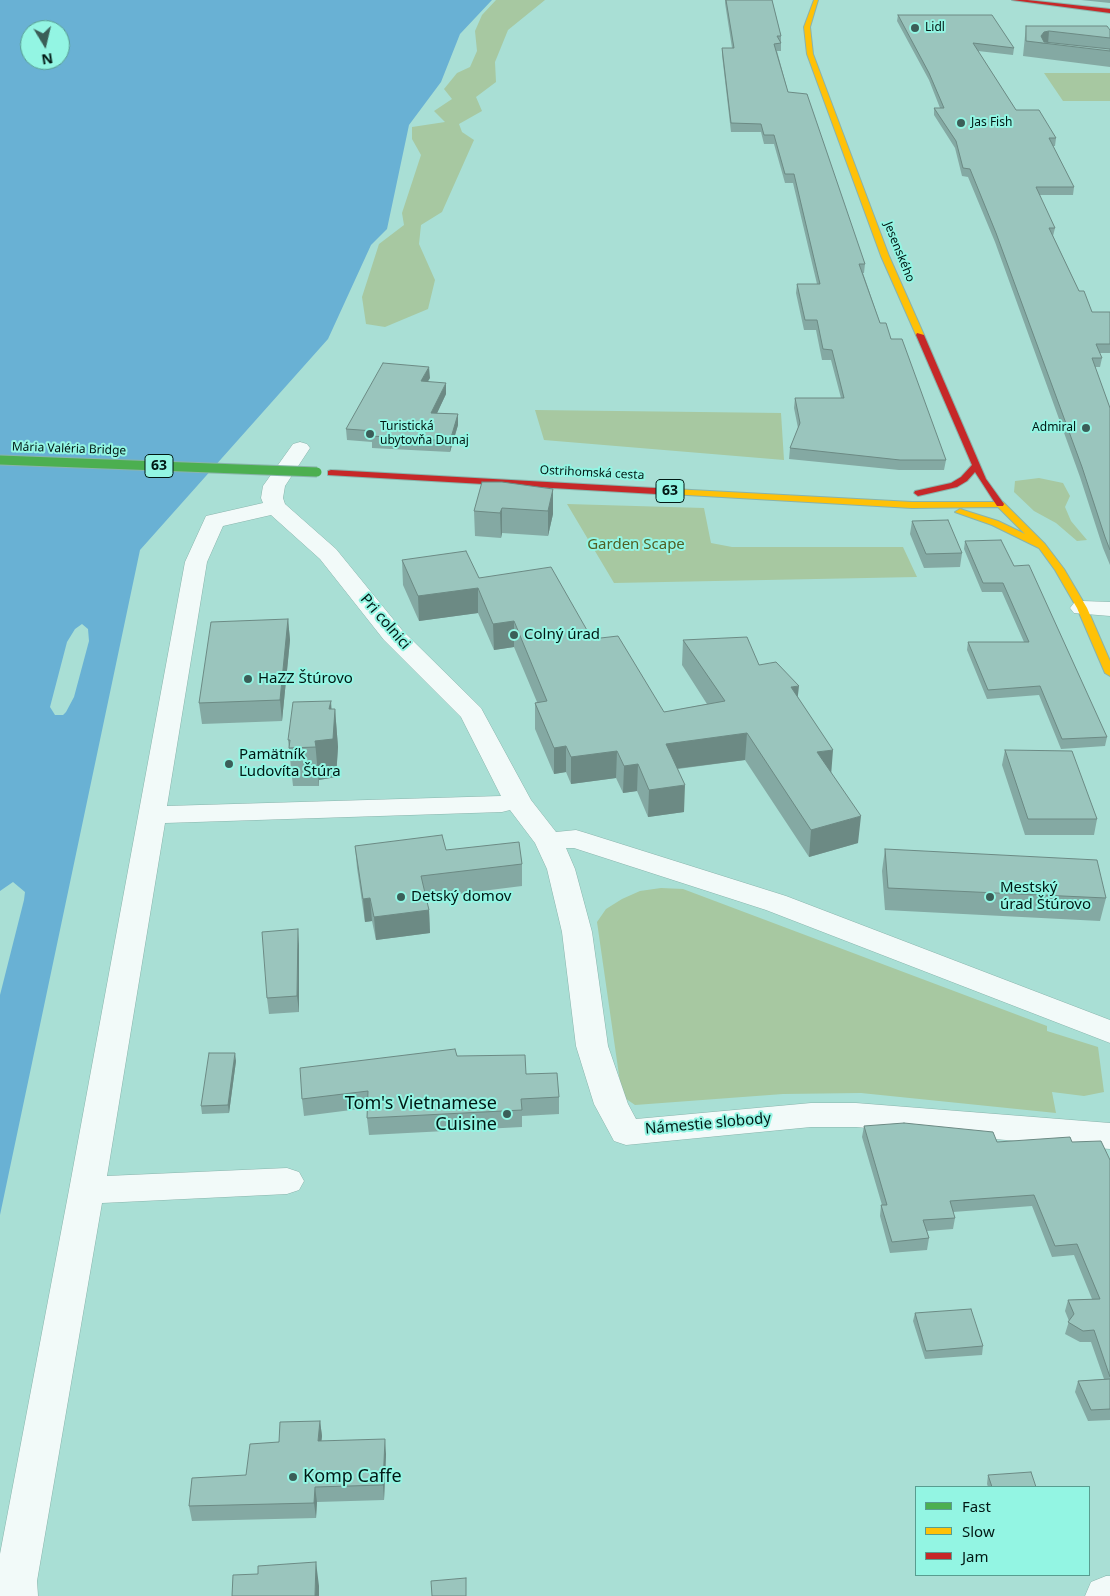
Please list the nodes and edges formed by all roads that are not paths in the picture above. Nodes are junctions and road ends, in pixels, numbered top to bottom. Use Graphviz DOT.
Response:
graph roads {
  1 [pos="816,0"];
  2 [pos="1014,0"];
  3 [pos="1110,11"];
  4 [pos="300,448"];
  5 [pos="0,460"];
  6 [pos="976,465"];
  7 [pos="433,467"];
  8 [pos="331,473"];
  9 [pos="908,497"];
  10 [pos="1000,504"];
  11 [pos="275,507"];
  12 [pos="1042,546"];
  13 [pos="1082,608"];
  14 [pos="1110,609"];
  15 [pos="1110,673"];
  16 [pos="511,803"];
  17 [pos="152,815"];
  18 [pos="548,841"];
  19 [pos="1110,1032"];
  20 [pos="1110,1136"];
  21 [pos="287,1181"];
  22 [pos="87,1190"];
  23 [pos="17,1596"];
  1 -- 6 [label="main road, Jesenského"];
  2 -- 3 [label="main road"];
  4 -- 11 [label="street"];
  5 -- 8 [label="main road, Mária Valéria Bridge / 63, bridge"];
  6 -- 9 [label="main road"];
  6 -- 10 [label="main road, Jesenského"];
  7 -- 8 [label="main road, 63"];
  8 -- 9 [label="main road, Ostrihomská cesta / 63"];
  9 -- 10 [label="main road, 63"];
  9 -- 12 [label="main road"];
  10 -- 12 [label="main road, Jesenského"];
  11 -- 16 [label="street, Pri colnici"];
  11 -- 17 [label="street"];
  12 -- 13 [label="main road, Jesenského"];
  13 -- 14 [label="street"];
  13 -- 15 [label="main road, Jesenského"];
  16 -- 17 [label="street"];
  16 -- 18 [label="street, Námestie slobody"];
  17 -- 22 [label="street"];
  18 -- 19 [label="street"];
  18 -- 20 [label="street, Námestie slobody"];
  21 -- 22 [label="street"];
  22 -- 23 [label="street"];
}
